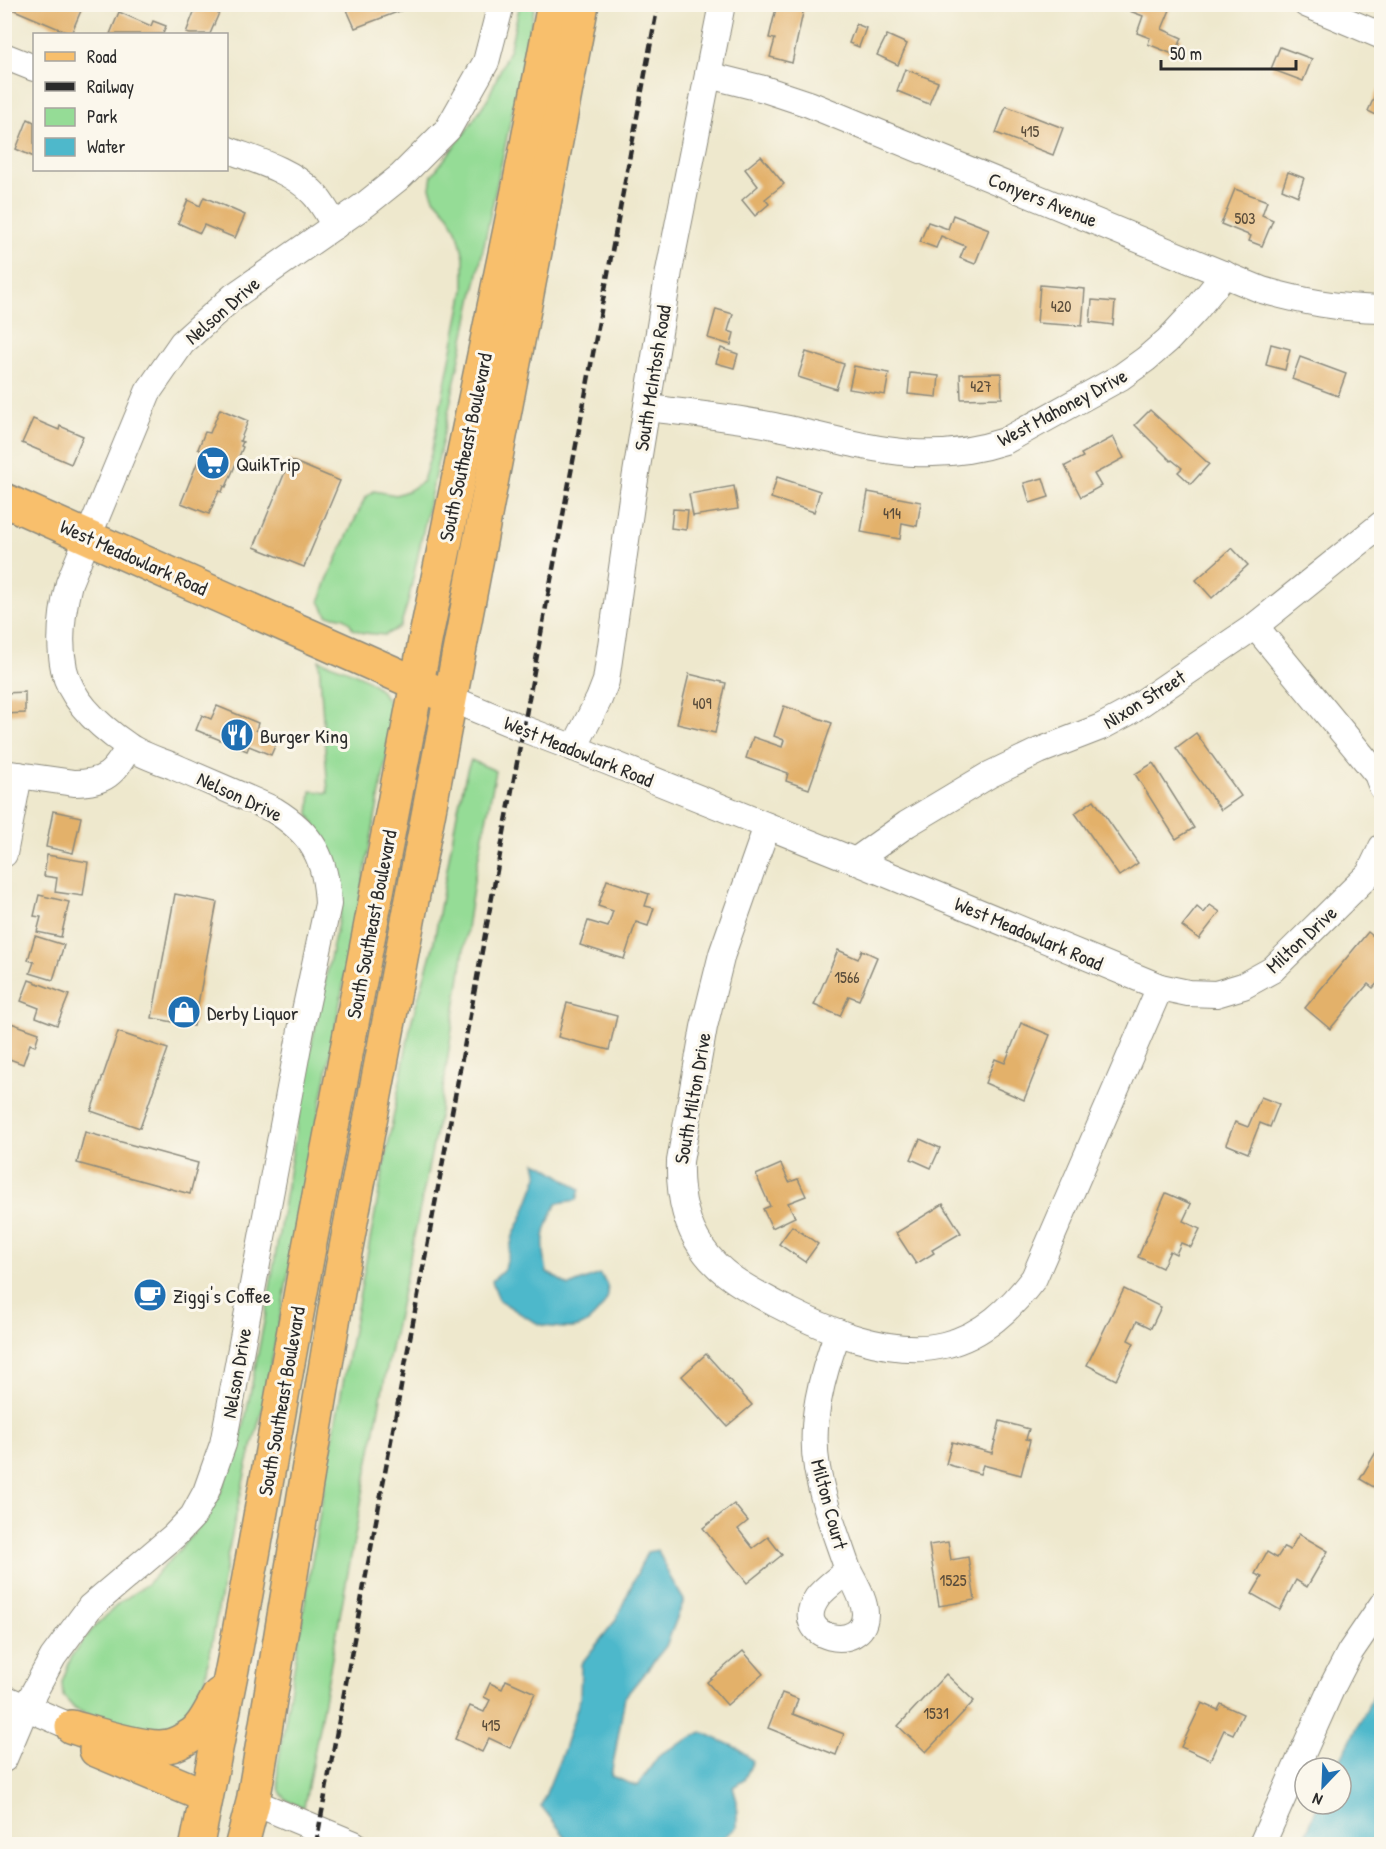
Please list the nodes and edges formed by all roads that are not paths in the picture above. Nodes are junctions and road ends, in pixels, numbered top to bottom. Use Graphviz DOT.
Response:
graph roads {
  1 [pos="501,4"];
  2 [pos="554,4"];
  3 [pos="582,4"];
  4 [pos="722,4"];
  5 [pos="1306,4"];
  6 [pos="1382,36"];
  7 [pos="4,56"];
  8 [pos="33,68"];
  9 [pos="708,75"];
  10 [pos="228,149"];
  11 [pos="335,226"];
  12 [pos="1225,274"];
  13 [pos="1382,309"];
  14 [pos="647,408"];
  15 [pos="4,500"];
  16 [pos="1382,524"];
  17 [pos="88,536"];
  18 [pos="1256,626"];
  19 [pos="417,684"];
  20 [pos="449,698"];
  21 [pos="129,747"];
  22 [pos="574,747"];
  23 [pos="12,774"];
  24 [pos="1382,787"];
  25 [pos="767,826"];
  26 [pos="1382,846"];
  27 [pos="4,854"];
  28 [pos="855,861"];
  29 [pos="1160,987"];
  30 [pos="838,1332"];
  31 [pos="848,1570"];
  32 [pos="1382,1605"];
  33 [pos="233,1663"];
  34 [pos="15,1703"];
  35 [pos="72,1727"];
  36 [pos="4,1759"];
  37 [pos="206,1796"];
  38 [pos="253,1802"];
  39 [pos="197,1845"];
  40 [pos="242,1845"];
  41 [pos="354,1845"];
  42 [pos="1262,1845"];
  1 -- 11 [label="street, Nelson Drive"];
  2 -- 19 [label="main road, South Southeast Boulevard"];
  3 -- 20 [label="main road, South Southeast Boulevard"];
  4 -- 9 [label="street, South McIntosh Road"];
  5 -- 6 [label="street"];
  7 -- 8 [label="street"];
  9 -- 12 [label="street, Conyers Avenue"];
  9 -- 14 [label="street, South McIntosh Road"];
  10 -- 11 [label="street"];
  11 -- 17 [label="street, Nelson Drive"];
  12 -- 13 [label="street, Conyers Avenue"];
  12 -- 14 [label="street, West Mahoney Drive"];
  14 -- 22 [label="street, South McIntosh Road"];
  15 -- 17 [label="main road, West Meadowlark Road"];
  16 -- 18 [label="street, Nixon Street"];
  17 -- 19 [label="main road, West Meadowlark Road"];
  17 -- 21 [label="street, Nelson Drive"];
  18 -- 24 [label="street"];
  18 -- 28 [label="street, Nixon Street"];
  19 -- 20 [label="main road, West Meadowlark Road"];
  19 -- 33 [label="main road, South Southeast Boulevard"];
  20 -- 22 [label="street, West Meadowlark Road"];
  20 -- 38 [label="main road, South Southeast Boulevard"];
  21 -- 23 [label="street"];
  21 -- 34 [label="street, Nelson Drive"];
  22 -- 25 [label="street, West Meadowlark Road"];
  23 -- 27 [label="street"];
  25 -- 28 [label="street, West Meadowlark Road"];
  25 -- 30 [label="street, South Milton Drive"];
  26 -- 29 [label="street, Milton Drive"];
  28 -- 29 [label="street, West Meadowlark Road"];
  29 -- 30 [label="street, South Milton Drive"];
  30 -- 31 [label="street, Milton Court"];
  32 -- 42 [label="street"];
  33 -- 35 [label="main road"];
  33 -- 37 [label="main road, South Southeast Boulevard"];
  33 -- 38 [label="main road"];
  34 -- 35 [label="street"];
  34 -- 36 [label="street, Nelson Drive"];
  35 -- 37 [label="main road"];
  37 -- 39 [label="main road, South Southeast Boulevard"];
  38 -- 40 [label="main road, South Southeast Boulevard"];
  38 -- 41 [label="street"];
}
